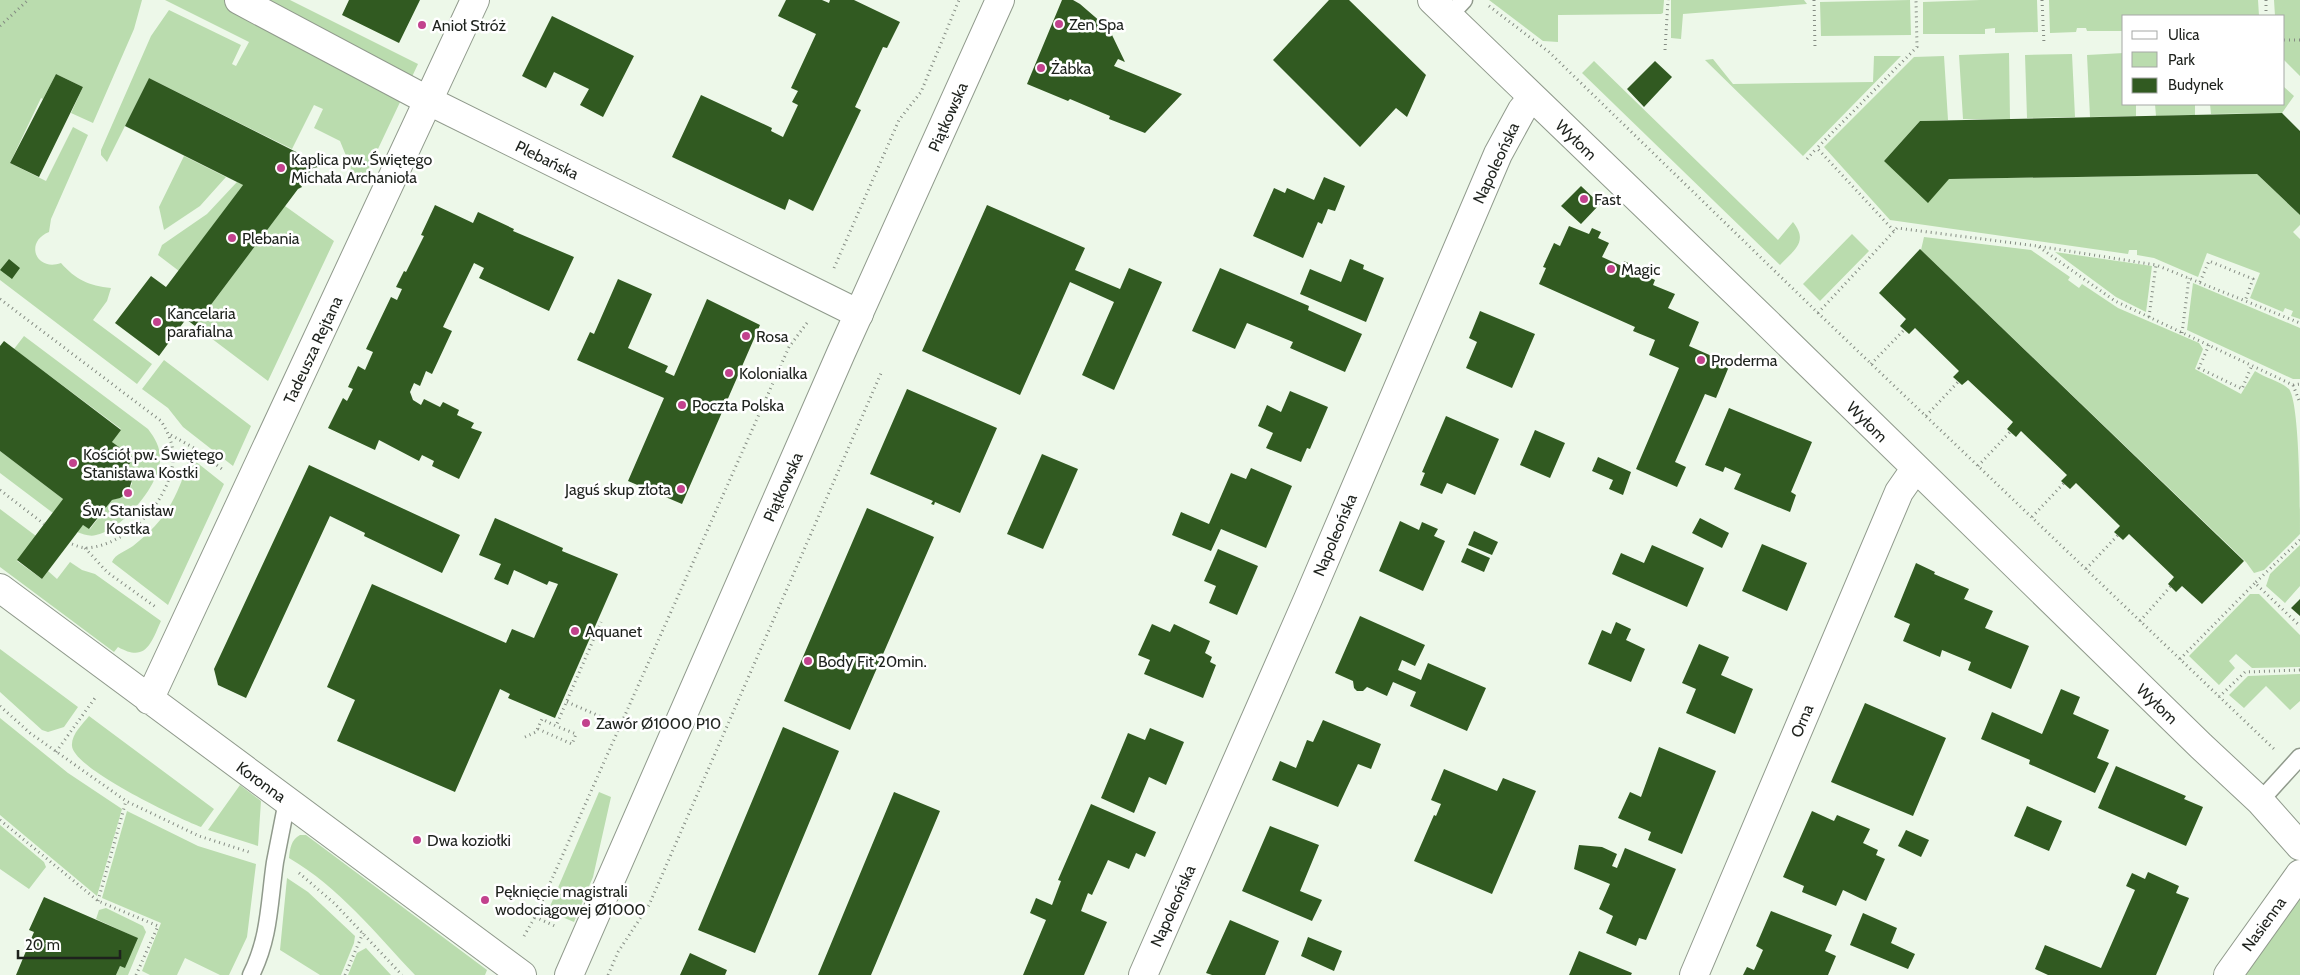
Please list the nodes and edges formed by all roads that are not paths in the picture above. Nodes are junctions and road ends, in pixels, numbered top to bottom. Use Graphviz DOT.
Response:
graph roads {
  1 [pos="239,0"];
  2 [pos="475,0"];
  3 [pos="1000,0"];
  4 [pos="1448,5"];
  5 [pos="1532,98"];
  6 [pos="429,101"];
  7 [pos="859,314"];
  8 [pos="1916,470"];
  9 [pos="0,588"];
  10 [pos="149,700"];
  11 [pos="2300,757"];
  12 [pos="287,801"];
  13 [pos="2260,801"];
  14 [pos="2300,846"];
  15 [pos="2300,874"];
  16 [pos="251,975"];
  17 [pos="522,975"];
  18 [pos="570,975"];
  19 [pos="1143,975"];
  20 [pos="1694,975"];
  21 [pos="2228,975"];
  1 -- 6 [label="street, Plebańska"];
  2 -- 6 [label="street, Tadeusza Rejtana"];
  3 -- 7 [label="street, Piątkowska"];
  4 -- 5 [label="street, Wyłom"];
  5 -- 8 [label="street, Wyłom"];
  5 -- 19 [label="street, Napoleońska"];
  6 -- 7 [label="street, Plebańska"];
  6 -- 10 [label="street, Tadeusza Rejtana"];
  7 -- 18 [label="street, Piątkowska"];
  8 -- 13 [label="street, Wyłom"];
  8 -- 20 [label="street, Orna"];
  9 -- 10 [label="street, Koronna"];
  10 -- 12 [label="street, Koronna"];
  11 -- 13 [label="lane"];
  12 -- 16 [label="lane"];
  12 -- 17 [label="street, Koronna"];
  13 -- 14 [label="street, Wyłom"];
  15 -- 21 [label="street, Nasienna"];
}
